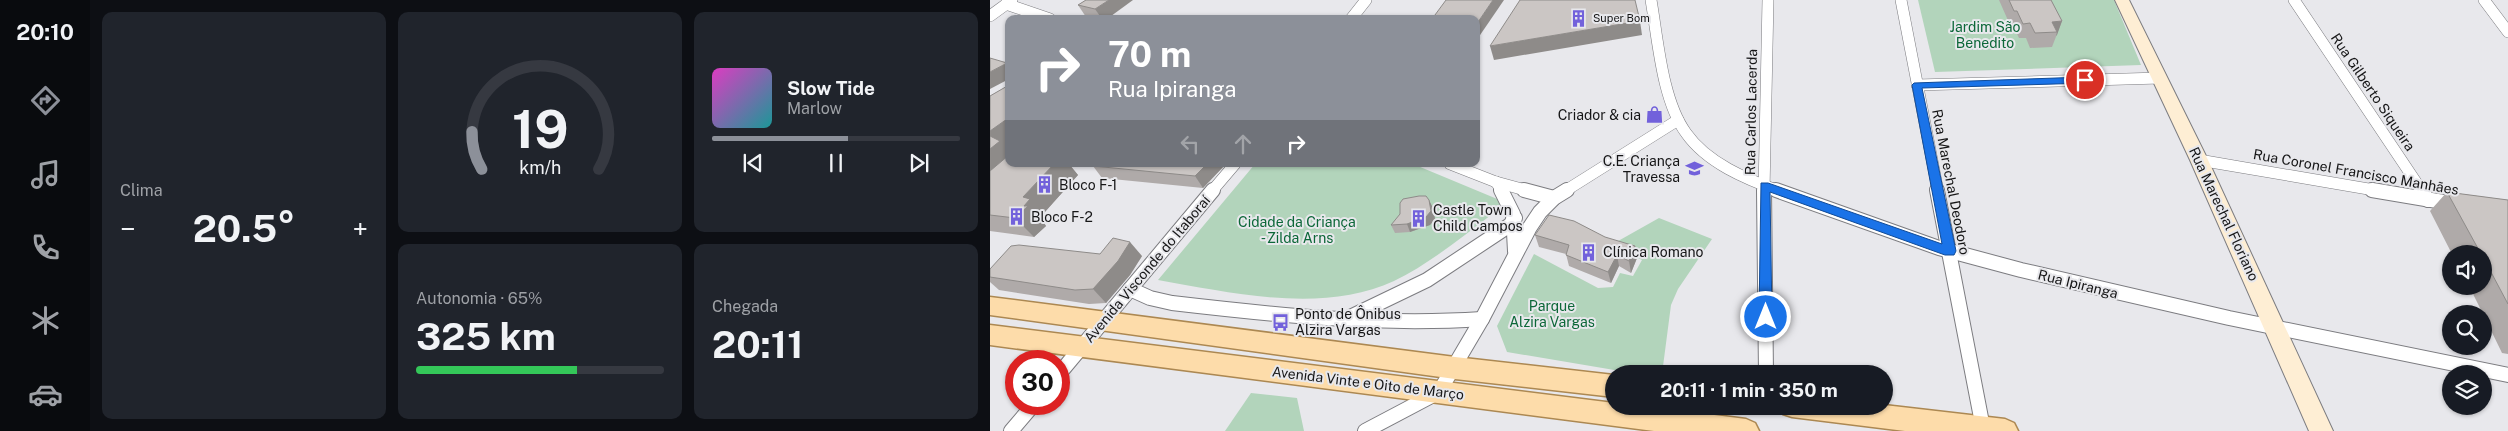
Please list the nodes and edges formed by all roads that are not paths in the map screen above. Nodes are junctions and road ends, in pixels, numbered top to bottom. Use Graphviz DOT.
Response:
graph roads {
  1 [pos="1366,0"];
  2 [pos="1651,0"];
  3 [pos="1768,0"];
  4 [pos="1901,0"];
  5 [pos="2122,0"];
  6 [pos="2294,0"];
  7 [pos="2484,0"];
  8 [pos="1009,2"];
  9 [pos="1040,15"];
  10 [pos="1354,15"];
  11 [pos="990,16"];
  12 [pos="2508,32"];
  13 [pos="2160,78"];
  14 [pos="1917,85"];
  15 [pos="1678,120"];
  16 [pos="2199,160"];
  17 [pos="1232,167"];
  18 [pos="1458,167"];
  19 [pos="1496,182"];
  20 [pos="1764,185"];
  21 [pos="1554,198"];
  22 [pos="2428,200"];
  23 [pos="2463,206"];
  24 [pos="1515,218"];
  25 [pos="1950,251"];
  26 [pos="1514,256"];
  27 [pos="1130,289"];
  28 [pos="990,306"];
  29 [pos="1482,319"];
  30 [pos="1104,321"];
  31 [pos="1341,321"];
  32 [pos="2276,327"];
  33 [pos="990,335"];
  34 [pos="1081,347"];
  35 [pos="1070,360"];
  36 [pos="1766,365"];
  37 [pos="1455,368"];
  38 [pos="2508,375"];
  39 [pos="1605,385"];
  40 [pos="1439,392"];
  41 [pos="1025,415"];
  42 [pos="1868,415"];
  43 [pos="1994,430"];
  44 [pos="1011,431"];
  45 [pos="1365,431"];
  46 [pos="1746,431"];
  47 [pos="2321,431"];
  1 -- 10 [label="street"];
  2 -- 15 [label="street, Rua Ipiranga"];
  3 -- 20 [label="street, Rua Carlos Lacerda"];
  4 -- 14 [label="street, Rua Marechal Deodoro"];
  5 -- 13 [label="main road, Rua Marechal Floriano"];
  6 -- 22 [label="street, Rua Gilberto Siqueira"];
  7 -- 12 [label="street"];
  8 -- 9 [label="street"];
  8 -- 11 [label="street"];
  13 -- 14 [label="street"];
  13 -- 16 [label="main road, Rua Marechal Floriano"];
  14 -- 25 [label="street, Rua Marechal Deodoro"];
  15 -- 20 [label="street, Rua Ipiranga"];
  15 -- 21 [label="street"];
  16 -- 22 [label="street, Rua Coronel Francisco Manhães"];
  16 -- 32 [label="main road, Rua Marechal Floriano"];
  17 -- 27 [label="street, Avenida Visconde do Itaboraí"];
  18 -- 19 [label="street"];
  19 -- 21 [label="street"];
  19 -- 24 [label="street"];
  20 -- 25 [label="street, Rua Ipiranga"];
  20 -- 36 [label="street, Rua Carlos Lacerda"];
  21 -- 26 [label="street"];
  22 -- 23 [label="street, Rua Coronel Francisco Manhães"];
  24 -- 26 [label="street"];
  24 -- 31 [label="street"];
  25 -- 32 [label="street, Rua Ipiranga"];
  25 -- 43 [label="street, Rua Marechal Deodoro"];
  26 -- 29 [label="street"];
  27 -- 30 [label="street, Avenida Visconde do Itaboraí"];
  27 -- 31 [label="street"];
  28 -- 30 [label="main road, Avenida Vinte e Oito de Março"];
  29 -- 31 [label="street"];
  29 -- 37 [label="street"];
  30 -- 34 [label="street, Avenida Visconde do Itaboraí"];
  30 -- 37 [label="main road, Avenida Vinte e Oito de Março"];
  32 -- 38 [label="street, Rua Ipiranga"];
  32 -- 47 [label="main road, Rua Marechal Floriano"];
  33 -- 34 [label="main road, Avenida Vinte e Oito de Março"];
  34 -- 35 [label="street, Avenida Visconde do Itaboraí"];
  34 -- 40 [label="main road, Avenida Vinte e Oito de Março"];
  37 -- 39 [label="main road, Avenida Vinte e Oito de Março"];
  37 -- 40 [label="street"];
  40 -- 45 [label="street"];
  40 -- 46 [label="main road, Avenida Vinte e Oito de Março"];
  41 -- 44 [label="street"];
  42 -- 43 [label="main road"];
}
